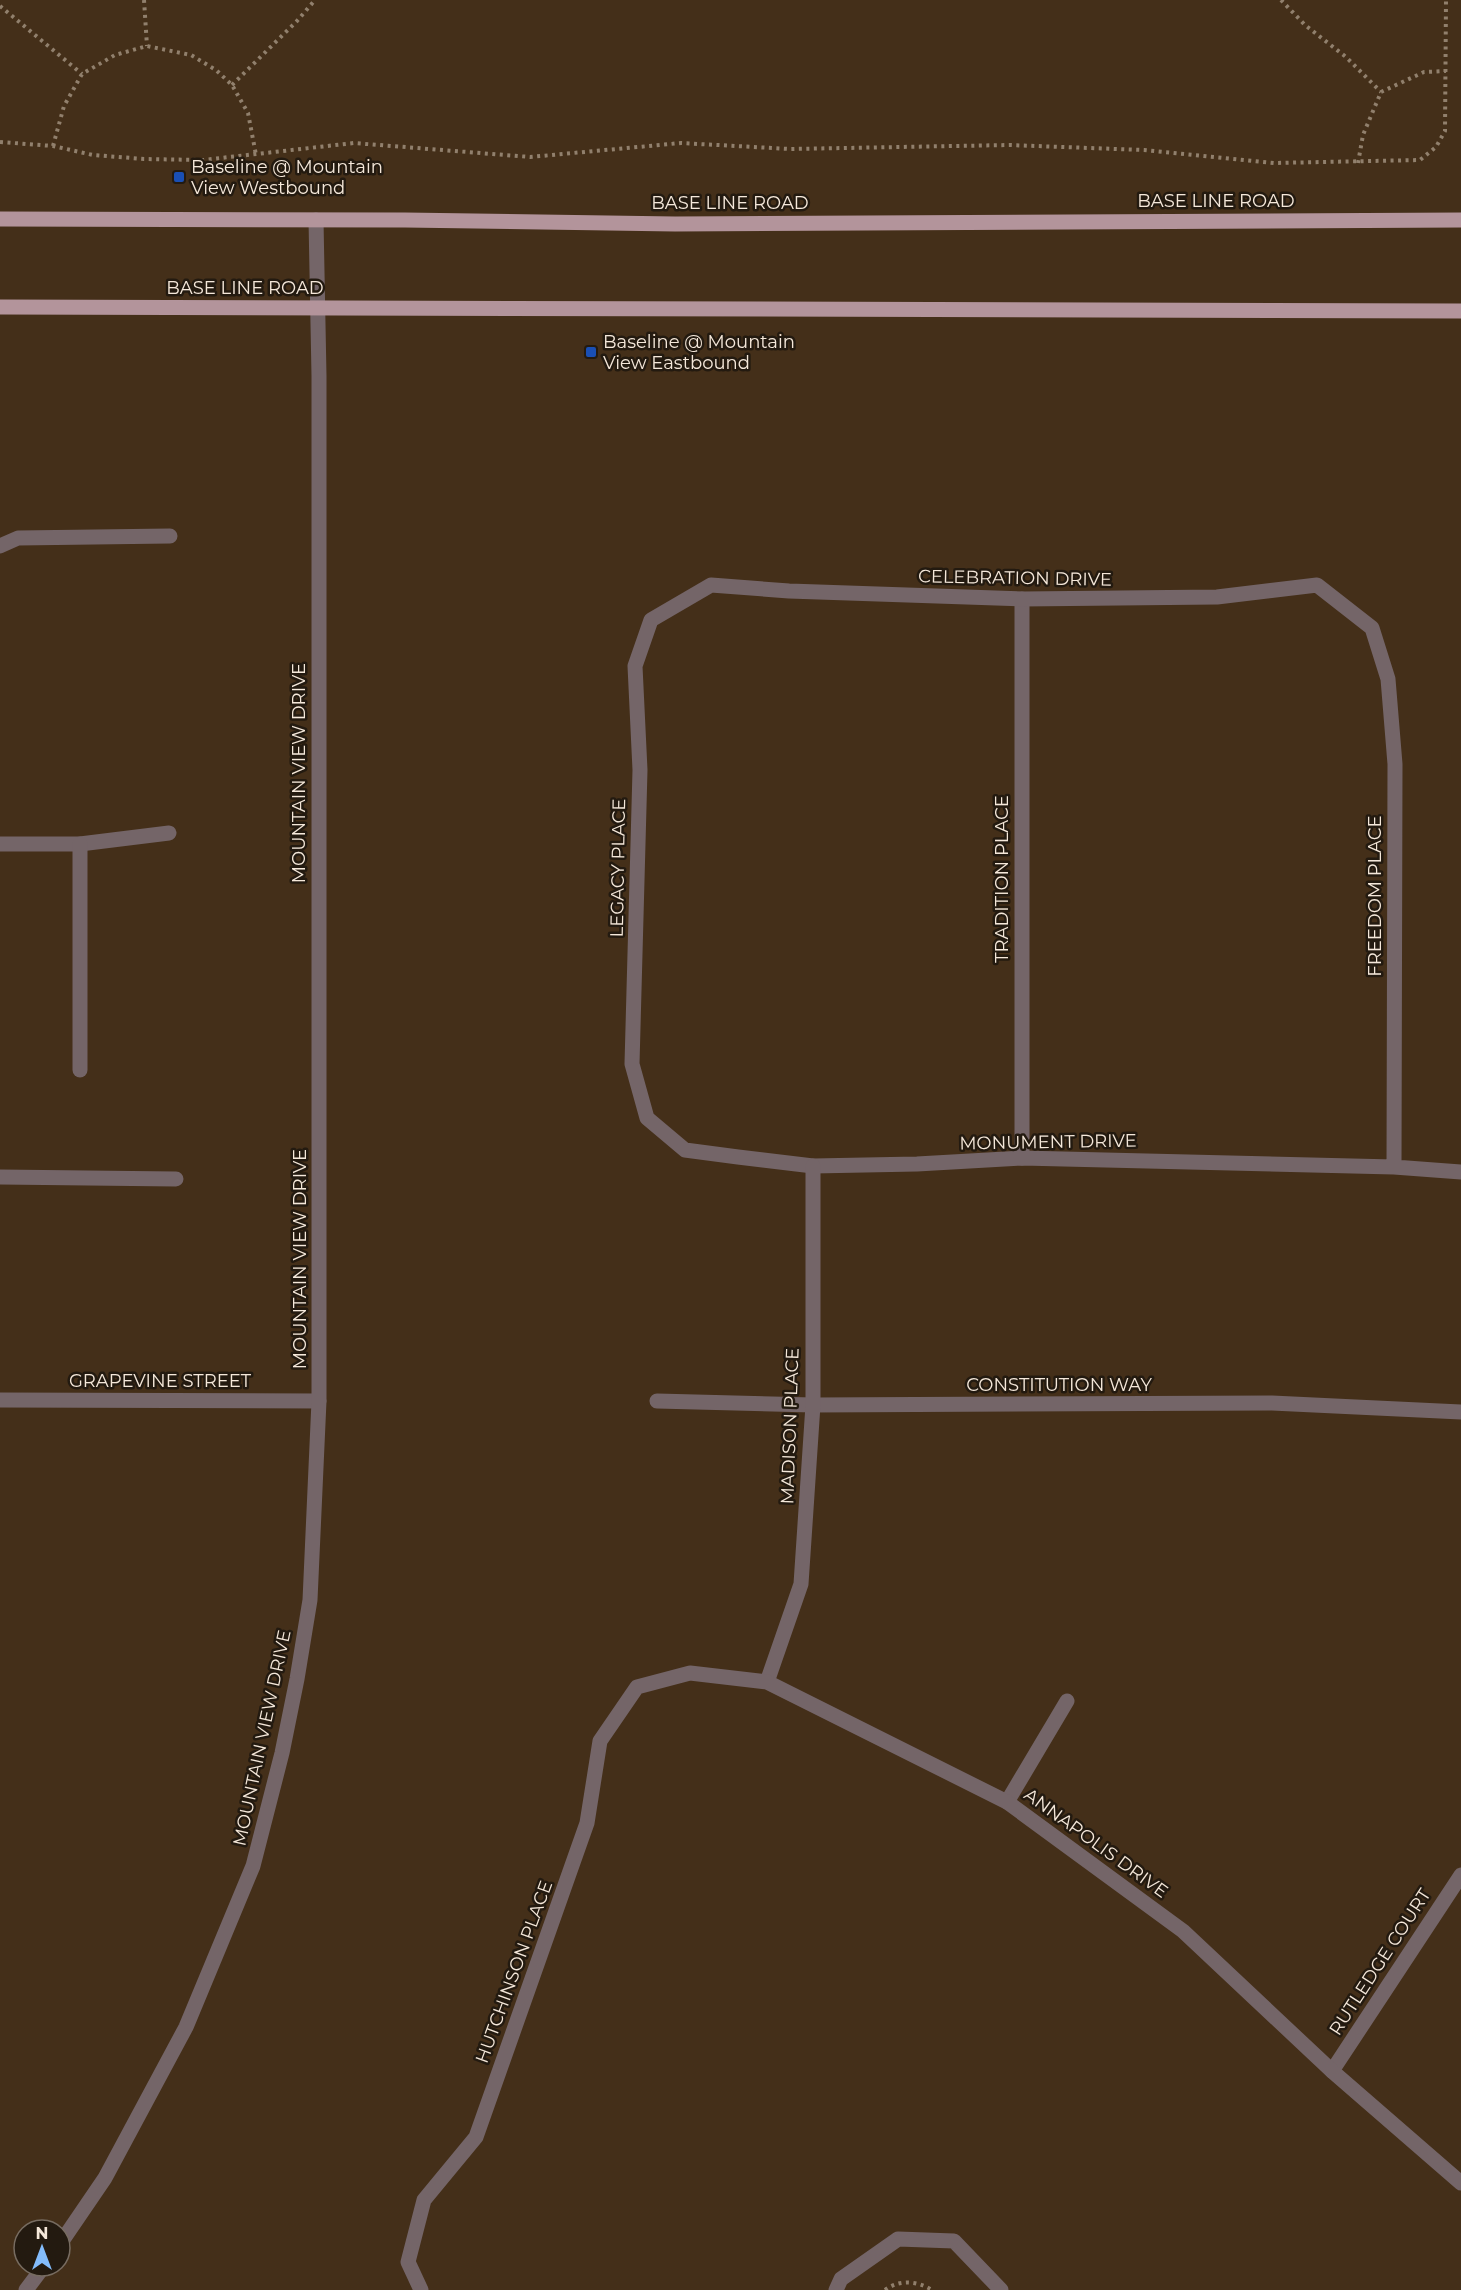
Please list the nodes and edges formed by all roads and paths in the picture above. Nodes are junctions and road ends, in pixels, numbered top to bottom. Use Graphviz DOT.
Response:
graph roads {
  1 [pos="144,0"];
  2 [pos="315,0"];
  3 [pos="1281,0"];
  4 [pos="1446,0"];
  5 [pos="0,6"];
  6 [pos="147,46"];
  7 [pos="1446,71"];
  8 [pos="82,74"];
  9 [pos="232,85"];
  10 [pos="1381,92"];
  11 [pos="0,142"];
  12 [pos="53,146"];
  13 [pos="256,155"];
  14 [pos="1358,163"];
  15 [pos="0,219"];
  16 [pos="316,220"];
  17 [pos="1461,220"];
  18 [pos="0,307"];
  19 [pos="318,308"];
  20 [pos="1461,311"];
  21 [pos="170,536"];
  22 [pos="0,546"];
  23 [pos="1022,600"];
  24 [pos="651,620"];
  25 [pos="1371,628"];
  26 [pos="169,833"];
  27 [pos="0,844"];
  28 [pos="80,844"];
  29 [pos="80,1070"];
  30 [pos="647,1118"];
  31 [pos="1022,1158"];
  32 [pos="813,1166"];
  33 [pos="1394,1167"];
  34 [pos="1461,1172"];
  35 [pos="0,1177"];
  36 [pos="176,1179"];
  37 [pos="0,1400"];
  38 [pos="319,1401"];
  39 [pos="657,1401"];
  40 [pos="813,1405"];
  41 [pos="1461,1412"];
  42 [pos="767,1682"];
  43 [pos="637,1687"];
  44 [pos="1067,1701"];
  45 [pos="1007,1802"];
  46 [pos="1461,1875"];
  47 [pos="1332,2071"];
  48 [pos="1461,2183"];
  49 [pos="72,2226"];
  50 [pos="422,2290"];
  51 [pos="836,2290"];
  52 [pos="885,2290"];
  53 [pos="932,2290"];
  54 [pos="1001,2290"];
  1 -- 6 [label="path"];
  2 -- 9 [label="path"];
  3 -- 10 [label="path"];
  4 -- 7 [label="path"];
  5 -- 8 [label="path"];
  6 -- 8 [label="path"];
  6 -- 9 [label="path"];
  7 -- 10 [label="path"];
  7 -- 14 [label="path"];
  8 -- 12 [label="path"];
  9 -- 13 [label="path"];
  10 -- 14 [label="path"];
  11 -- 12 [label="path"];
  12 -- 13 [label="path"];
  13 -- 14 [label="path"];
  15 -- 16 [label="main road, BASE LINE ROAD"];
  16 -- 17 [label="main road, BASE LINE ROAD"];
  16 -- 19 [label="street, MOUNTAIN VIEW DRIVE"];
  18 -- 19 [label="main road, BASE LINE ROAD"];
  19 -- 20 [label="main road, BASE LINE ROAD"];
  19 -- 38 [label="street, MOUNTAIN VIEW DRIVE"];
  21 -- 22 [label="street"];
  23 -- 24 [label="street, CELEBRATION DRIVE"];
  23 -- 25 [label="street, CELEBRATION DRIVE"];
  23 -- 31 [label="street, TRADITION PLACE"];
  24 -- 30 [label="street, LEGACY PLACE"];
  25 -- 33 [label="street, FREEDOM PLACE"];
  26 -- 28 [label="street"];
  27 -- 28 [label="street"];
  28 -- 29 [label="street"];
  30 -- 32 [label="street, MONUMENT DRIVE"];
  31 -- 32 [label="street, MONUMENT DRIVE"];
  31 -- 33 [label="street, MONUMENT DRIVE"];
  32 -- 40 [label="street, MADISON PLACE"];
  33 -- 34 [label="street, MONUMENT DRIVE"];
  35 -- 36 [label="street"];
  37 -- 38 [label="street, GRAPEVINE STREET"];
  38 -- 49 [label="street, MOUNTAIN VIEW DRIVE"];
  39 -- 40 [label="street, CONSTITUTION WAY"];
  40 -- 41 [label="street, CONSTITUTION WAY"];
  40 -- 42 [label="street, MADISON PLACE"];
  42 -- 43 [label="street, ANNAPOLIS DRIVE"];
  42 -- 45 [label="street, ANNAPOLIS DRIVE"];
  43 -- 50 [label="street, HUTCHINSON PLACE"];
  44 -- 45 [label="street"];
  45 -- 47 [label="street, ANNAPOLIS DRIVE"];
  46 -- 47 [label="street, RUTLEDGE COURT"];
  47 -- 48 [label="street, ANNAPOLIS DRIVE"];
  51 -- 54 [label="street"];
  52 -- 53 [label="path"];
}
